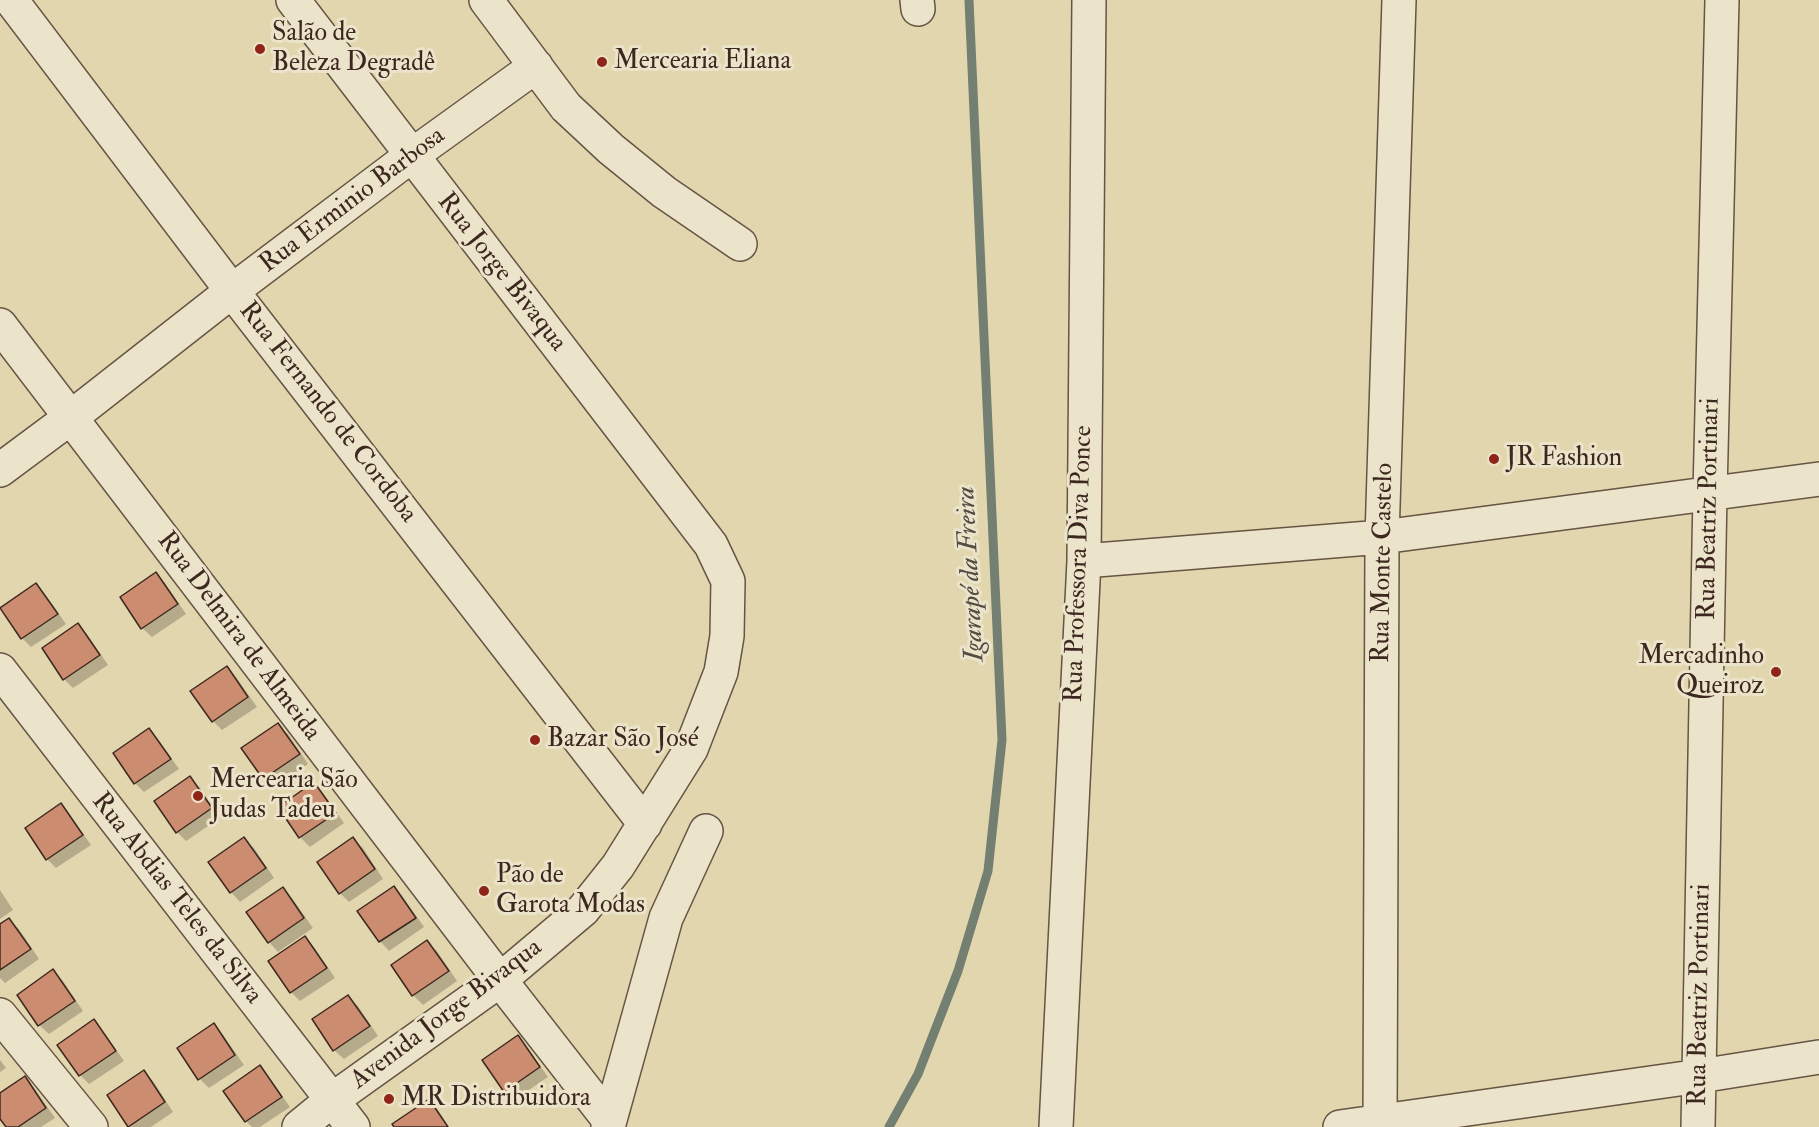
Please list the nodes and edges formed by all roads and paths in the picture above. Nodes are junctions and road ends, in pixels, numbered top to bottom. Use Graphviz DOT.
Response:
graph roads {
  1 [pos="11,0"];
  2 [pos="293,0"];
  3 [pos="486,0"];
  4 [pos="1089,0"];
  5 [pos="1399,0"];
  6 [pos="1722,0"];
  7 [pos="536,66"];
  8 [pos="411,156"];
  9 [pos="740,244"];
  10 [pos="232,291"];
  11 [pos="0,325"];
  12 [pos="70,418"];
  13 [pos="0,470"];
  14 [pos="1819,479"];
  15 [pos="1710,493"];
  16 [pos="1383,537"];
  17 [pos="711,545"];
  18 [pos="1084,561"];
  19 [pos="5,690"];
  20 [pos="645,824"];
  21 [pos="706,831"];
  22 [pos="500,980"];
  23 [pos="0,1015"];
  24 [pos="1819,1056"];
  25 [pos="1700,1076"];
  26 [pos="332,1100"];
  27 [pos="608,1123"];
  28 [pos="1380,1125"];
  29 [pos="91,1127"];
  30 [pos="299,1127"];
  31 [pos="353,1127"];
  32 [pos="1056,1127"];
  33 [pos="1340,1127"];
  34 [pos="1698,1127"];
  1 -- 10 [label="street, Rua Fernando de Cordoba"];
  2 -- 8 [label="street, Rua Jorge Bivaqua"];
  3 -- 7 [label="street"];
  4 -- 18 [label="street, Rua Professora Diva Ponce"];
  5 -- 16 [label="street, Rua Monte Castelo"];
  6 -- 15 [label="street, Rua Beatriz Portinari"];
  7 -- 8 [label="street, Rua Erminio Barbosa"];
  7 -- 9 [label="street"];
  8 -- 10 [label="street, Rua Erminio Barbosa"];
  8 -- 17 [label="street, Rua Jorge Bivaqua"];
  10 -- 12 [label="street, Rua Erminio Barbosa"];
  10 -- 20 [label="street, Rua Fernando de Cordoba"];
  11 -- 12 [label="street, Rua Delmira de Almeida"];
  12 -- 13 [label="street, Rua Erminio Barbosa"];
  12 -- 22 [label="street, Rua Delmira de Almeida"];
  14 -- 15 [label="street"];
  15 -- 16 [label="street"];
  15 -- 25 [label="street, Rua Beatriz Portinari"];
  16 -- 18 [label="street"];
  16 -- 28 [label="street, Rua Monte Castelo"];
  17 -- 20 [label="street, Avenida Jorge Bivaqua"];
  18 -- 32 [label="street, Rua Professora Diva Ponce"];
  19 -- 26 [label="street, Rua Abdias Teles da Silva"];
  20 -- 22 [label="street, Avenida Jorge Bivaqua"];
  21 -- 27 [label="street"];
  22 -- 26 [label="street, Avenida Jorge Bivaqua"];
  22 -- 27 [label="street, Rua Delmira de Almeida"];
  23 -- 29 [label="street"];
  24 -- 25 [label="street"];
  25 -- 28 [label="street"];
  25 -- 34 [label="street, Rua Beatriz Portinari"];
  26 -- 30 [label="street, Avenida Jorge Bivaqua"];
  26 -- 31 [label="street, Rua Abdias Teles da Silva"];
  28 -- 33 [label="street"];
}
